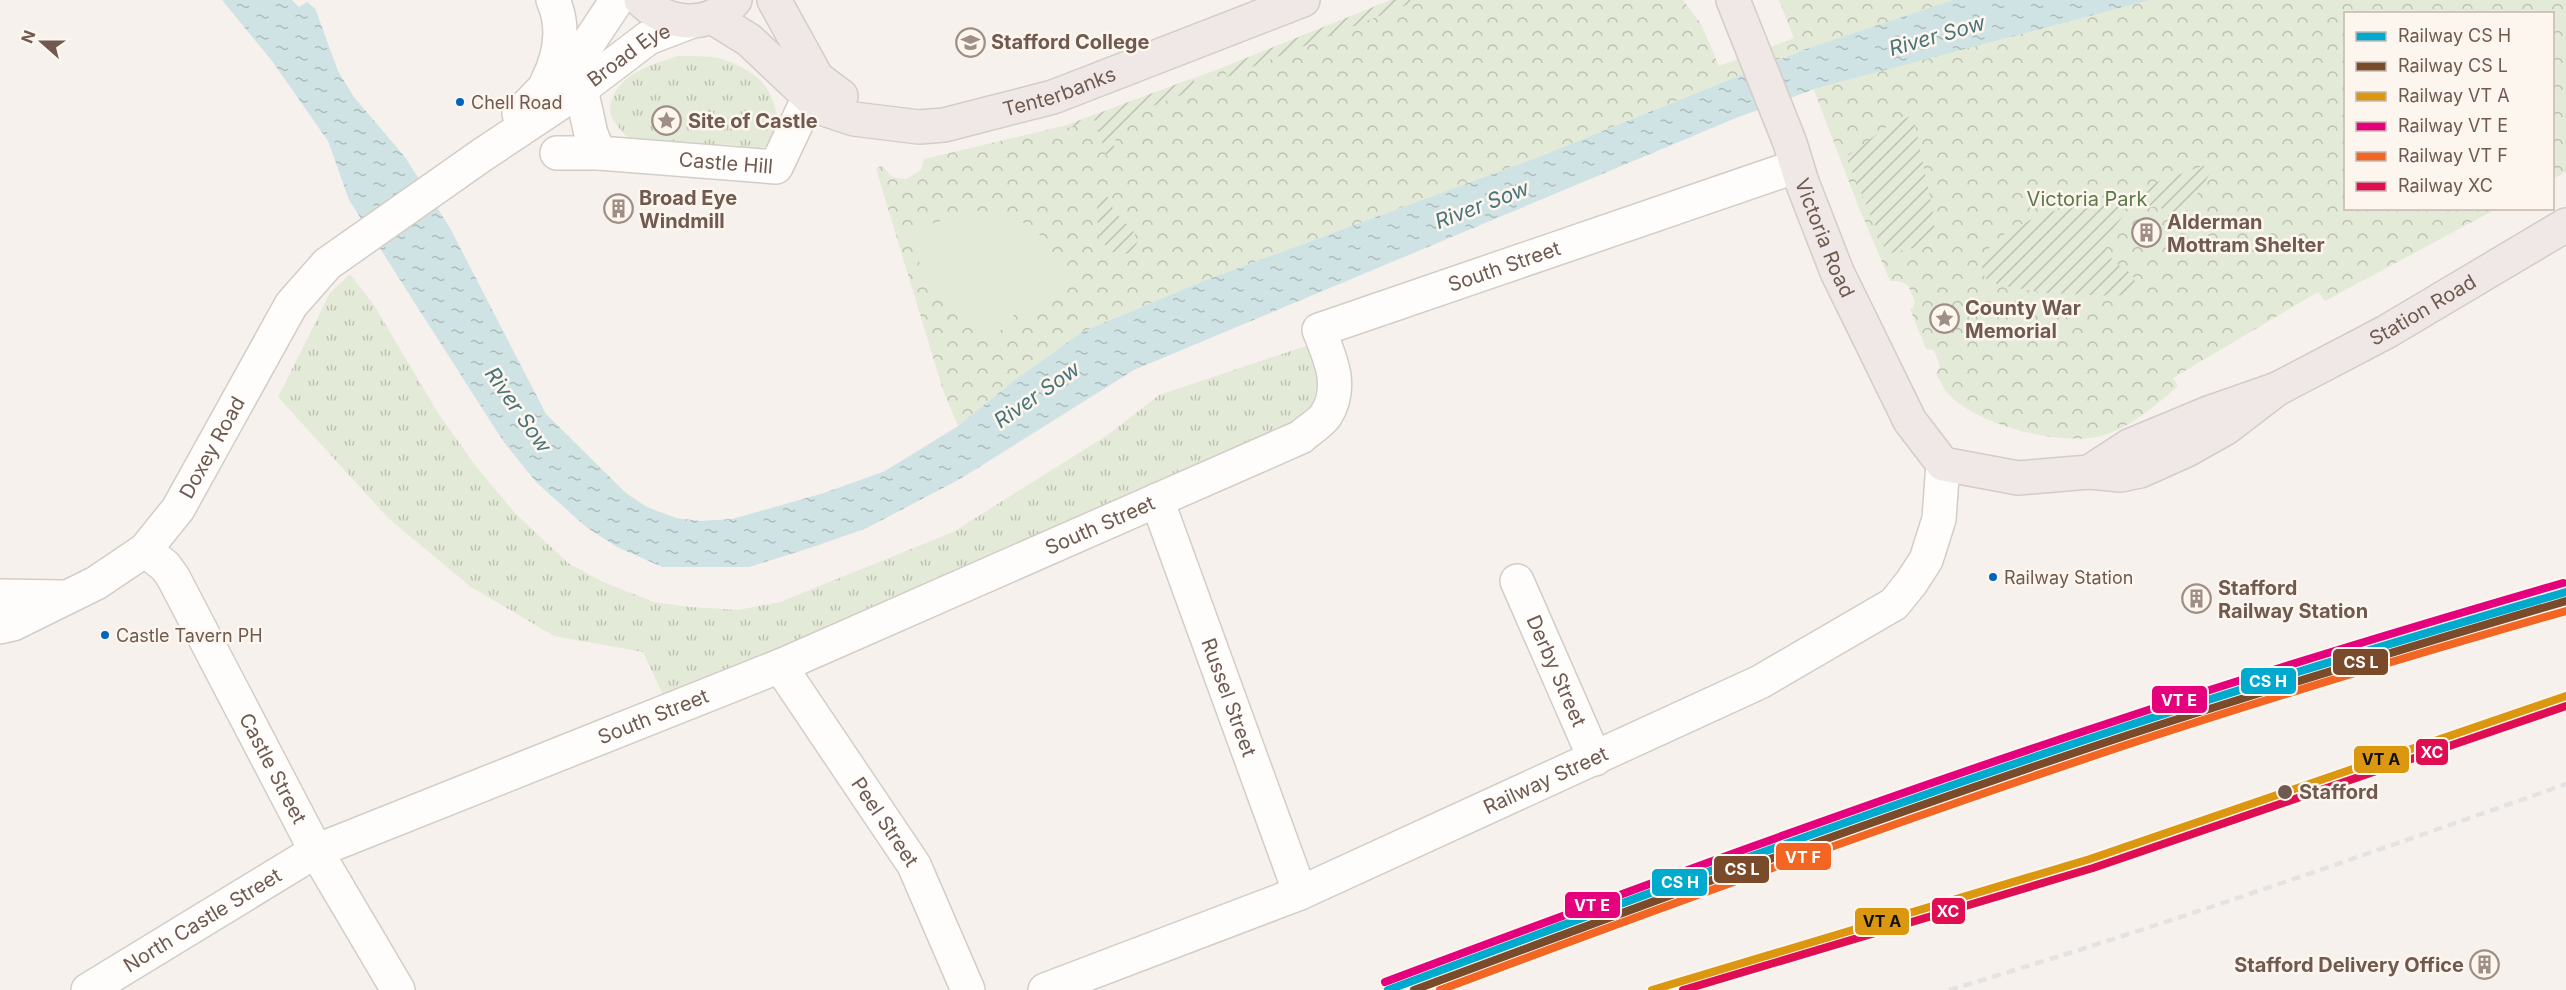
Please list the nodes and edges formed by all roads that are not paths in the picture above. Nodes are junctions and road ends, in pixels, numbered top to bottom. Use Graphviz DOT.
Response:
graph roads {
  1 [pos="554,0"];
  2 [pos="617,0"];
  3 [pos="641,0"];
  4 [pos="774,0"];
  5 [pos="1303,0"];
  6 [pos="712,13"];
  7 [pos="1738,14"];
  8 [pos="545,87"];
  9 [pos="581,89"];
  10 [pos="809,97"];
  11 [pos="877,122"];
  12 [pos="556,153"];
  13 [pos="598,153"];
  14 [pos="482,154"];
  15 [pos="1793,154"];
  16 [pos="434,188"];
  17 [pos="2566,225"];
  18 [pos="1943,464"];
  19 [pos="1157,500"];
  20 [pos="145,550"];
  21 [pos="1517,581"];
  22 [pos="0,596"];
  23 [pos="63,597"];
  24 [pos="0,627"];
  25 [pos="780,666"];
  26 [pos="1595,759"];
  27 [pos="316,851"];
  28 [pos="1300,893"];
  29 [pos="88,990"];
  30 [pos="398,990"];
  31 [pos="968,990"];
  32 [pos="1045,990"];
  1 -- 8 [label="street"];
  2 -- 8 [label="street, Broad Eye"];
  3 -- 6 [label="highway, Tenterbanks"];
  4 -- 11 [label="highway, Tenterbanks"];
  5 -- 11 [label="highway, Tenterbanks"];
  6 -- 9 [label="street, Broad Eye"];
  6 -- 10 [label="highway, Tenterbanks"];
  7 -- 15 [label="highway, Victoria Road"];
  8 -- 14 [label="street, Broad Eye"];
  9 -- 13 [label="street"];
  9 -- 14 [label="street, Broad Eye"];
  10 -- 11 [label="highway, Tenterbanks"];
  10 -- 13 [label="street, Castle Hill"];
  12 -- 13 [label="street, Castle Hill"];
  14 -- 16 [label="street, Broad Eye"];
  15 -- 18 [label="highway, Victoria Road"];
  15 -- 19 [label="street, South Street"];
  16 -- 20 [label="street, Doxey Road"];
  17 -- 18 [label="highway, Station Road"];
  18 -- 26 [label="street, Railway Street"];
  19 -- 25 [label="street, South Street"];
  19 -- 28 [label="street, Russel Street"];
  20 -- 23 [label="street, Doxey Road"];
  20 -- 27 [label="street, Castle Street"];
  21 -- 26 [label="street, Derby Street"];
  22 -- 23 [label="street, Doxey Road"];
  23 -- 24 [label="street, Doxey Road"];
  25 -- 27 [label="street, South Street"];
  25 -- 31 [label="street, Peel Street"];
  26 -- 28 [label="street, Railway Street"];
  27 -- 29 [label="street, North Castle Street"];
  27 -- 30 [label="street, Castle Street"];
  28 -- 32 [label="street, Railway Street"];
}
